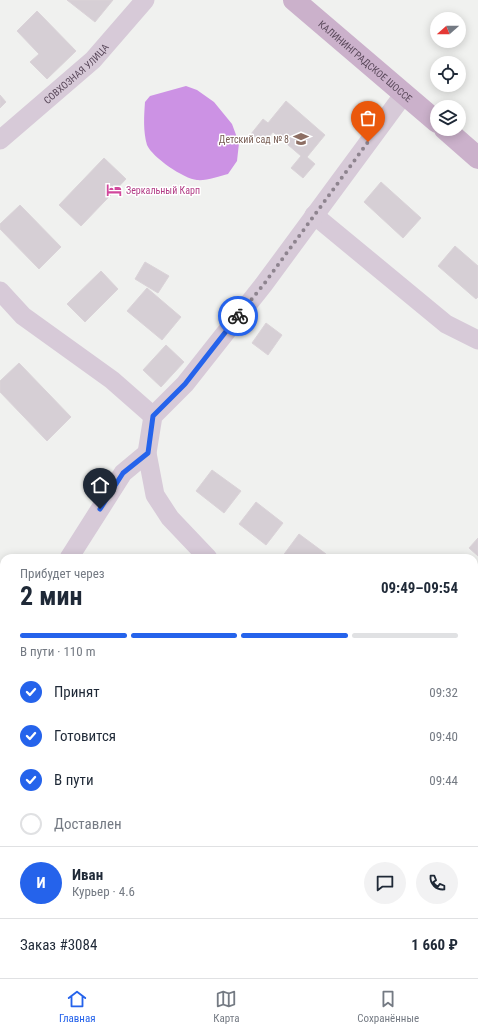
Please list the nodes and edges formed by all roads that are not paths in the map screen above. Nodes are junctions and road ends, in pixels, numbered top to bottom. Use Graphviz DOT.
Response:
graph roads {
  1 [pos="145,0"];
  2 [pos="294,0"];
  3 [pos="404,94"];
  4 [pos="430,116"];
  5 [pos="453,136"];
  6 [pos="0,140"];
  7 [pos="478,158"];
  8 [pos="314,215"];
  9 [pos="0,291"];
  10 [pos="478,340"];
  11 [pos="153,416"];
  12 [pos="148,453"];
  13 [pos="72,554"];
  14 [pos="204,554"];
  1 -- 6 [label="street, СОВХОЗНАЯ УЛИЦА"];
  2 -- 3 [label="main road, КАЛИНИНГРАДСКОЕ ШОССЕ"];
  3 -- 4 [label="main road, КАЛИНИНГРАДСКОЕ ШОССЕ"];
  3 -- 8 [label="street"];
  5 -- 7 [label="main road"];
  8 -- 10 [label="street"];
  8 -- 11 [label="street"];
  9 -- 11 [label="street"];
  11 -- 12 [label="street"];
  12 -- 13 [label="street"];
  12 -- 14 [label="street"];
}
